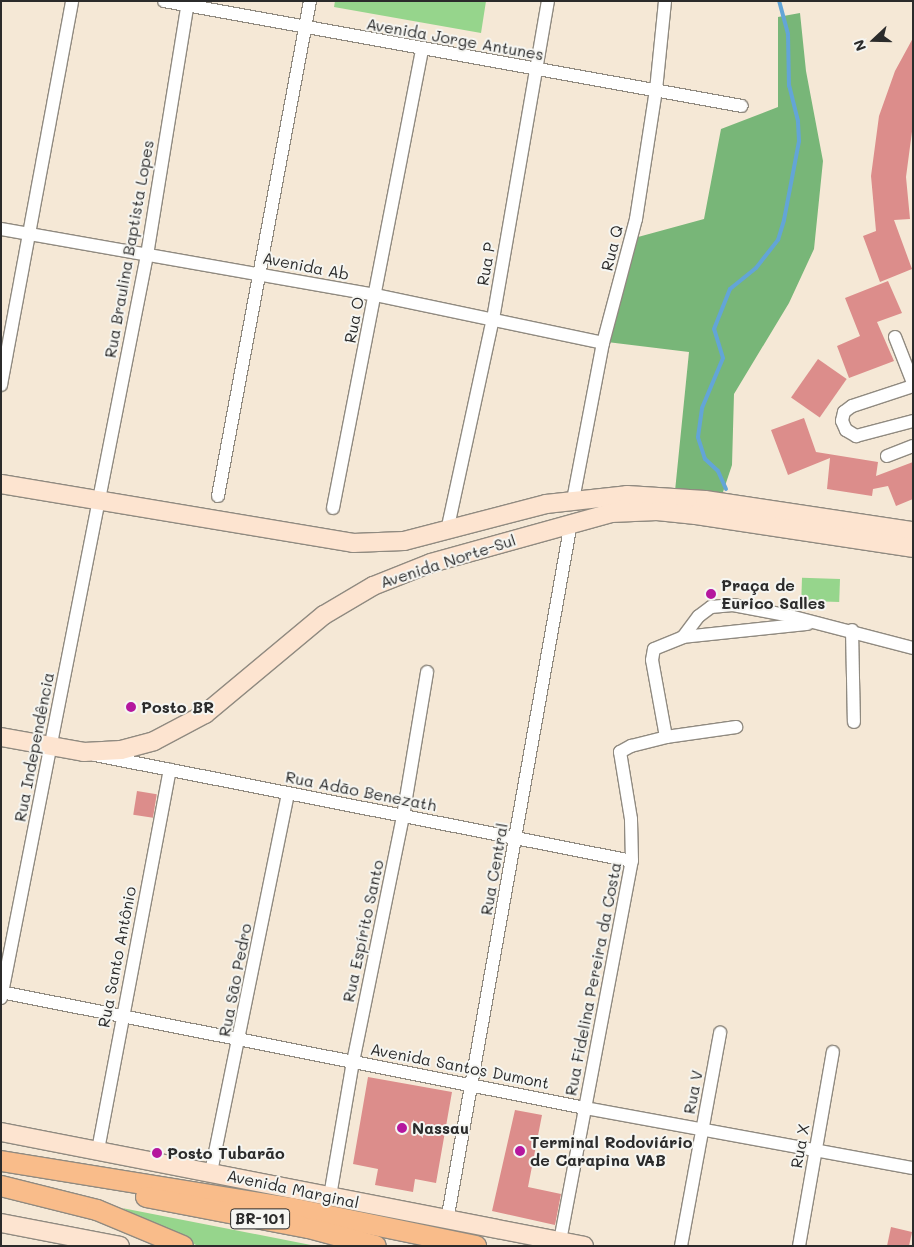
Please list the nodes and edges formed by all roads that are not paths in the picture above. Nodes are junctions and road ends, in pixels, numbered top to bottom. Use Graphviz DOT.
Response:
graph roads {
  1 [pos="72,1"];
  2 [pos="164,1"];
  3 [pos="310,1"];
  4 [pos="548,1"];
  5 [pos="665,1"];
  6 [pos="188,3"];
  7 [pos="304,28"];
  8 [pos="422,50"];
  9 [pos="538,70"];
  10 [pos="656,90"];
  11 [pos="742,106"];
  12 [pos="1,229"];
  13 [pos="29,234"];
  14 [pos="146,255"];
  15 [pos="261,274"];
  16 [pos="376,295"];
  17 [pos="493,319"];
  18 [pos="894,337"];
  19 [pos="603,343"];
  20 [pos="1,385"];
  21 [pos="913,385"];
  22 [pos="913,421"];
  23 [pos="913,446"];
  24 [pos="886,456"];
  25 [pos="1,484"];
  26 [pos="218,496"];
  27 [pos="574,500"];
  28 [pos="97,502"];
  29 [pos="333,508"];
  30 [pos="571,523"];
  31 [pos="447,531"];
  32 [pos="913,531"];
  33 [pos="913,548"];
  34 [pos="817,622"];
  35 [pos="852,630"];
  36 [pos="682,638"];
  37 [pos="913,648"];
  38 [pos="427,672"];
  39 [pos="854,722"];
  40 [pos="736,728"];
  41 [pos="1,737"];
  42 [pos="666,737"];
  43 [pos="51,746"];
  44 [pos="84,752"];
  45 [pos="170,770"];
  46 [pos="288,794"];
  47 [pos="403,816"];
  48 [pos="516,838"];
  49 [pos="632,861"];
  50 [pos="2,994"];
  51 [pos="122,1016"];
  52 [pos="720,1034"];
  53 [pos="240,1041"];
  54 [pos="833,1052"];
  55 [pos="352,1062"];
  56 [pos="471,1083"];
  57 [pos="585,1108"];
  58 [pos="702,1130"];
  59 [pos="1,1132"];
  60 [pos="98,1150"];
  61 [pos="816,1151"];
  62 [pos="1,1160"];
  63 [pos="913,1168"];
  64 [pos="1,1169"];
  65 [pos="211,1172"];
  66 [pos="1,1186"];
  67 [pos="50,1196"];
  68 [pos="330,1196"];
  69 [pos="1,1200"];
  70 [pos="447,1221"];
  71 [pos="1,1222"];
  72 [pos="560,1241"];
  73 [pos="120,1246"];
  74 [pos="183,1246"];
  75 [pos="376,1246"];
  76 [pos="476,1246"];
  77 [pos="584,1246"];
  78 [pos="681,1246"];
  79 [pos="799,1246"];
  1 -- 13 [label="street"];
  2 -- 6 [label="street, Avenida Jorge Antunes"];
  3 -- 7 [label="street"];
  4 -- 9 [label="street, Rua P"];
  5 -- 10 [label="street, Rua Q"];
  6 -- 7 [label="street, Avenida Jorge Antunes"];
  6 -- 14 [label="street, Rua Braulina Baptista Lopes"];
  7 -- 8 [label="street, Avenida Jorge Antunes"];
  7 -- 15 [label="street"];
  8 -- 9 [label="street, Avenida Jorge Antunes"];
  8 -- 16 [label="street, Rua O"];
  9 -- 10 [label="street, Avenida Jorge Antunes"];
  9 -- 17 [label="street, Rua P"];
  10 -- 11 [label="street, Avenida Jorge Antunes"];
  10 -- 19 [label="street, Rua Q"];
  12 -- 13 [label="street, Avenida Ab"];
  13 -- 14 [label="street, Avenida Ab"];
  13 -- 20 [label="street"];
  14 -- 15 [label="street, Avenida Ab"];
  14 -- 28 [label="street, Rua Braulina Baptista Lopes"];
  15 -- 16 [label="street, Avenida Ab"];
  15 -- 26 [label="street"];
  16 -- 17 [label="street, Avenida Ab"];
  16 -- 29 [label="street, Rua O"];
  17 -- 19 [label="street, Avenida Ab"];
  17 -- 31 [label="street, Rua P"];
  18 -- 21 [label="street"];
  19 -- 27 [label="street, Rua Q"];
  21 -- 22 [label="street"];
  23 -- 24 [label="street"];
  25 -- 28 [label="main road, Avenida Norte-Sul"];
  27 -- 31 [label="main road, Avenida Norte-Sul"];
  27 -- 32 [label="main road, Avenida Norte-Sul"];
  28 -- 31 [label="main road, Avenida Norte-Sul"];
  28 -- 43 [label="street, Rua Independência"];
  30 -- 33 [label="main road, Avenida Norte-Sul"];
  30 -- 44 [label="main road, Avenida Norte-Sul"];
  30 -- 48 [label="street, Rua Central"];
  34 -- 35 [label="street"];
  34 -- 36 [label="street"];
  34 -- 36 [label="street"];
  35 -- 37 [label="street"];
  35 -- 39 [label="street"];
  36 -- 42 [label="street"];
  38 -- 47 [label="street, Rua Espírito Santo"];
  40 -- 42 [label="street, Rua Fidelina Pereira da Costa"];
  41 -- 43 [label="main road, Avenida Norte-Sul"];
  42 -- 49 [label="street, Rua Fidelina Pereira da Costa"];
  43 -- 44 [label="main road, Avenida Norte-Sul"];
  43 -- 50 [label="street, Rua Independência"];
  44 -- 45 [label="street, Rua Adão Benezath"];
  45 -- 46 [label="street, Rua Adão Benezath"];
  45 -- 51 [label="street, Rua Santo Antônio"];
  46 -- 47 [label="street, Rua Adão Benezath"];
  46 -- 53 [label="street, Rua São Pedro"];
  47 -- 48 [label="street, Rua Adão Benezath"];
  47 -- 55 [label="street, Rua Espírito Santo"];
  48 -- 49 [label="street, Rua Adão Benezath"];
  48 -- 56 [label="street, Rua Central"];
  49 -- 57 [label="street, Rua Fidelina Pereira da Costa"];
  50 -- 51 [label="street, Avenida Santos Dumont"];
  51 -- 53 [label="street, Avenida Santos Dumont"];
  51 -- 60 [label="street, Rua Santo Antônio"];
  52 -- 58 [label="street, Rua V"];
  53 -- 55 [label="street, Avenida Santos Dumont"];
  53 -- 65 [label="street, Rua São Pedro"];
  54 -- 61 [label="street, Rua X"];
  55 -- 56 [label="street, Avenida Santos Dumont"];
  55 -- 68 [label="street, Rua Espírito Santo"];
  56 -- 57 [label="street, Avenida Santos Dumont"];
  56 -- 70 [label="street, Rua Central"];
  57 -- 58 [label="street, Avenida Santos Dumont"];
  57 -- 72 [label="street, Rua Fidelina Pereira da Costa"];
  58 -- 61 [label="street, Avenida Santos Dumont"];
  58 -- 78 [label="street, Rua V"];
  59 -- 60 [label="main road, Avenida Marginal"];
  60 -- 65 [label="main road, Avenida Marginal"];
  61 -- 63 [label="street, Avenida Santos Dumont"];
  61 -- 79 [label="street, Rua X"];
  62 -- 76 [label="main road"];
  64 -- 75 [label="main road, BR-101"];
  65 -- 68 [label="main road, Avenida Marginal"];
  66 -- 67 [label="main road"];
  67 -- 69 [label="main road"];
  67 -- 74 [label="main road"];
  68 -- 70 [label="main road, Avenida Marginal"];
  70 -- 72 [label="main road, Avenida Marginal"];
  71 -- 73 [label="main road"];
  72 -- 77 [label="main road, Avenida Marginal"];
}
